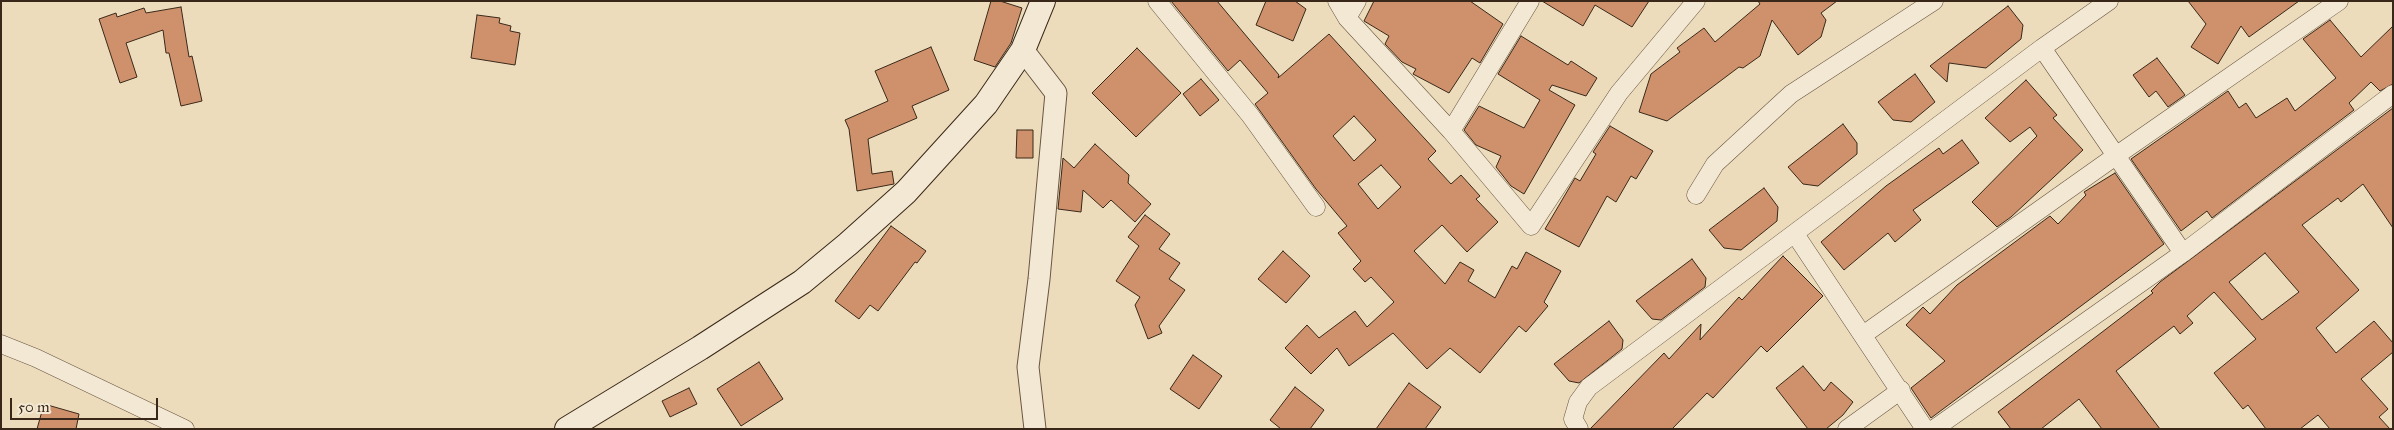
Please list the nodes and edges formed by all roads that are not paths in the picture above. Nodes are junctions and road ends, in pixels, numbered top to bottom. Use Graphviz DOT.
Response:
graph roads {
  1 [pos="1042,1"];
  2 [pos="1157,1"];
  3 [pos="1337,1"];
  4 [pos="1358,1"];
  5 [pos="1530,1"];
  6 [pos="1696,1"];
  7 [pos="1934,1"];
  8 [pos="2109,1"];
  9 [pos="2339,1"];
  10 [pos="1347,18"];
  11 [pos="2042,48"];
  12 [pos="1023,50"];
  13 [pos="2393,94"];
  14 [pos="1452,131"];
  15 [pos="2118,155"];
  16 [pos="1696,195"];
  17 [pos="1316,207"];
  18 [pos="1795,234"];
  19 [pos="2184,253"];
  20 [pos="1863,335"];
  21 [pos="1,344"];
  22 [pos="1901,390"];
  23 [pos="185,429"];
  24 [pos="567,429"];
  25 [pos="1034,429"];
  26 [pos="1579,429"];
  27 [pos="1847,429"];
  28 [pos="1924,429"];
  29 [pos="1934,429"];
  1 -- 12 [label="main road"];
  2 -- 17 [label="street"];
  3 -- 10 [label="street"];
  4 -- 10 [label="street"];
  5 -- 14 [label="street"];
  6 -- 14 [label="street"];
  7 -- 16 [label="street"];
  8 -- 11 [label="street"];
  9 -- 15 [label="street"];
  10 -- 14 [label="street"];
  11 -- 15 [label="street"];
  11 -- 18 [label="street"];
  12 -- 24 [label="main road"];
  12 -- 25 [label="street"];
  13 -- 19 [label="street"];
  15 -- 19 [label="street"];
  15 -- 20 [label="street"];
  18 -- 20 [label="street"];
  18 -- 26 [label="street"];
  19 -- 29 [label="street"];
  20 -- 22 [label="street"];
  21 -- 23 [label="street"];
  22 -- 27 [label="street"];
  22 -- 28 [label="street"];
}
